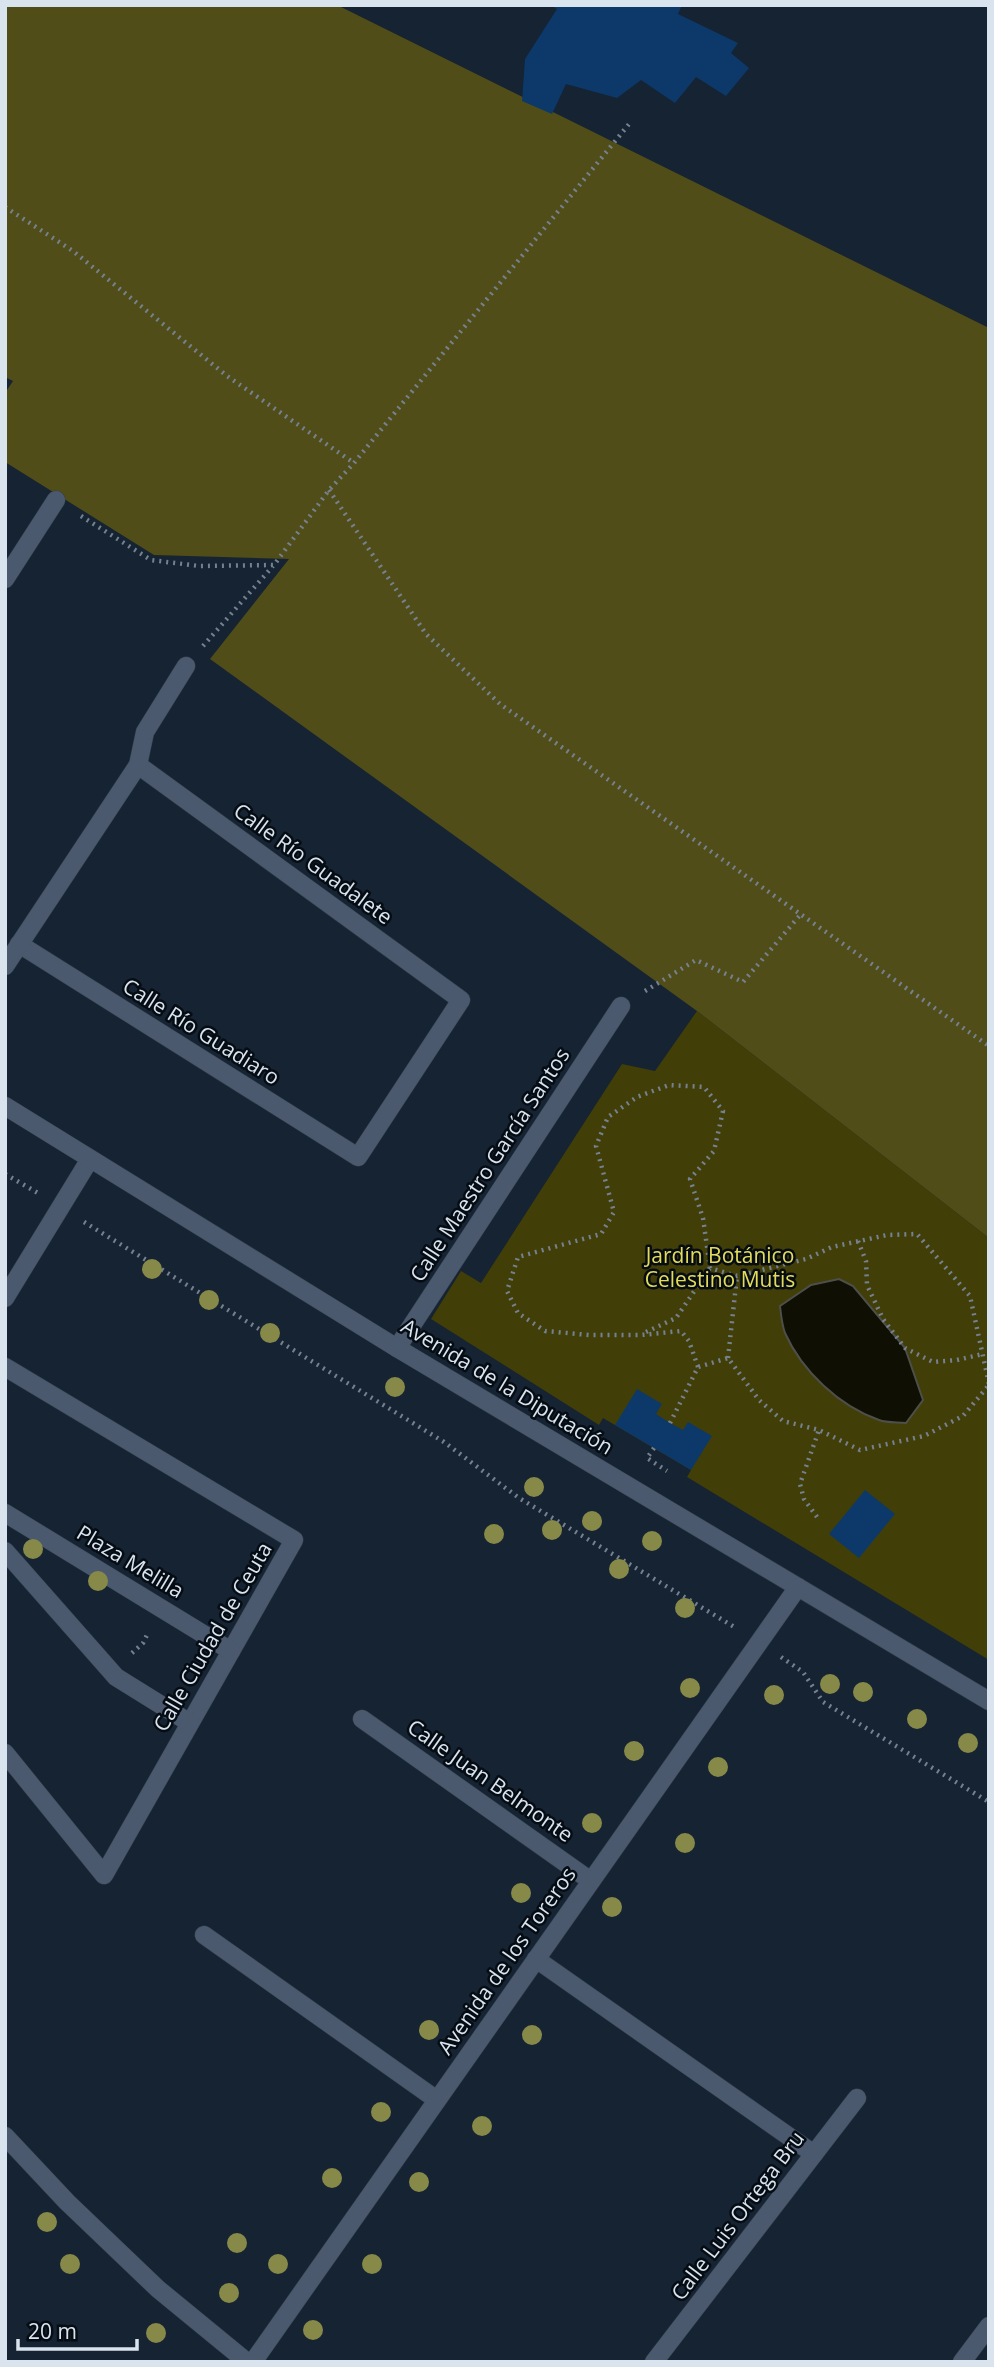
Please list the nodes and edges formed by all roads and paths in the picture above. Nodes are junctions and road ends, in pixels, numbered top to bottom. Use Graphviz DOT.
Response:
graph roads {
  1 [pos="629,124"];
  2 [pos="5,207"];
  3 [pos="354,463"];
  4 [pos="329,490"];
  5 [pos="56,500"];
  6 [pos="274,565"];
  7 [pos="5,579"];
  8 [pos="186,666"];
  9 [pos="138,765"];
  10 [pos="801,914"];
  11 [pos="19,944"];
  12 [pos="5,966"];
  13 [pos="621,1006"];
  14 [pos="989,1046"];
  15 [pos="5,1106"];
  16 [pos="358,1157"];
  17 [pos="90,1159"];
  18 [pos="5,1174"];
  19 [pos="42,1196"];
  20 [pos="80,1220"];
  21 [pos="858,1241"];
  22 [pos="710,1268"];
  23 [pos="737,1276"];
  24 [pos="5,1298"];
  25 [pos="641,1335"];
  26 [pos="397,1348"];
  27 [pos="983,1354"];
  28 [pos="728,1358"];
  29 [pos="5,1367"];
  30 [pos="698,1367"];
  31 [pos="989,1385"];
  32 [pos="670,1423"];
  33 [pos="819,1430"];
  34 [pos="654,1448"];
  35 [pos="647,1458"];
  36 [pos="5,1513"];
  37 [pos="817,1517"];
  38 [pos="5,1551"];
  39 [pos="798,1587"];
  40 [pos="156,1605"];
  41 [pos="743,1632"];
  42 [pos="231,1651"];
  43 [pos="773,1652"];
  44 [pos="107,1667"];
  45 [pos="989,1701"];
  46 [pos="362,1719"];
  47 [pos="190,1723"];
  48 [pos="5,1753"];
  49 [pos="989,1802"];
  50 [pos="591,1881"];
  51 [pos="204,1935"];
  52 [pos="536,1959"];
  53 [pos="857,2098"];
  54 [pos="437,2100"];
  55 [pos="5,2136"];
  56 [pos="814,2154"];
  57 [pos="989,2326"];
  58 [pos="247,2362"];
  59 [pos="253,2362"];
  60 [pos="654,2362"];
  61 [pos="961,2362"];
  1 -- 3 [label="path"];
  2 -- 3 [label="path"];
  3 -- 4 [label="path"];
  4 -- 6 [label="path"];
  4 -- 10 [label="path"];
  5 -- 6 [label="path"];
  5 -- 7 [label="street"];
  6 -- 8 [label="path"];
  8 -- 9 [label="street"];
  9 -- 11 [label="street"];
  9 -- 16 [label="street, Calle Río Guadalete"];
  10 -- 13 [label="path"];
  10 -- 14 [label="path"];
  11 -- 12 [label="street"];
  11 -- 16 [label="street, Calle Río Guadiaro"];
  13 -- 26 [label="street, Calle Maestro García Santos"];
  15 -- 17 [label="street, Avenida de la Diputación"];
  17 -- 24 [label="street"];
  17 -- 26 [label="street, Avenida de la Diputación"];
  18 -- 19 [label="path"];
  20 -- 41 [label="path"];
  21 -- 23 [label="path"];
  21 -- 27 [label="path"];
  21 -- 27 [label="path"];
  22 -- 23 [label="path"];
  22 -- 25 [label="path"];
  22 -- 25 [label="path"];
  23 -- 28 [label="path"];
  25 -- 30 [label="path"];
  26 -- 39 [label="street, Avenida de la Diputación"];
  27 -- 31 [label="path"];
  28 -- 30 [label="path"];
  28 -- 33 [label="path"];
  29 -- 42 [label="street, Calle Ciudad de Ceuta"];
  30 -- 32 [label="path"];
  31 -- 33 [label="path"];
  33 -- 37 [label="path"];
  34 -- 35 [label="path"];
  36 -- 40 [label="street, Plaza Melilla"];
  38 -- 44 [label="street"];
  39 -- 45 [label="street, Avenida de la Diputación"];
  39 -- 50 [label="street, Avenida de los Toreros"];
  40 -- 42 [label="street, Plaza Melilla"];
  40 -- 44 [label="path"];
  42 -- 47 [label="street, Calle Ciudad de Ceuta"];
  43 -- 49 [label="path"];
  44 -- 47 [label="street"];
  46 -- 50 [label="street, Calle Juan Belmonte"];
  47 -- 48 [label="street, Calle Ciudad de Ceuta"];
  50 -- 52 [label="street, Avenida de los Toreros"];
  51 -- 54 [label="street"];
  52 -- 54 [label="street, Avenida de los Toreros"];
  52 -- 56 [label="street"];
  53 -- 56 [label="street, Calle Luis Ortega Bru"];
  54 -- 59 [label="street, Avenida de los Toreros"];
  55 -- 58 [label="street"];
  56 -- 60 [label="street, Calle Luis Ortega Bru"];
  57 -- 61 [label="street"];
}
